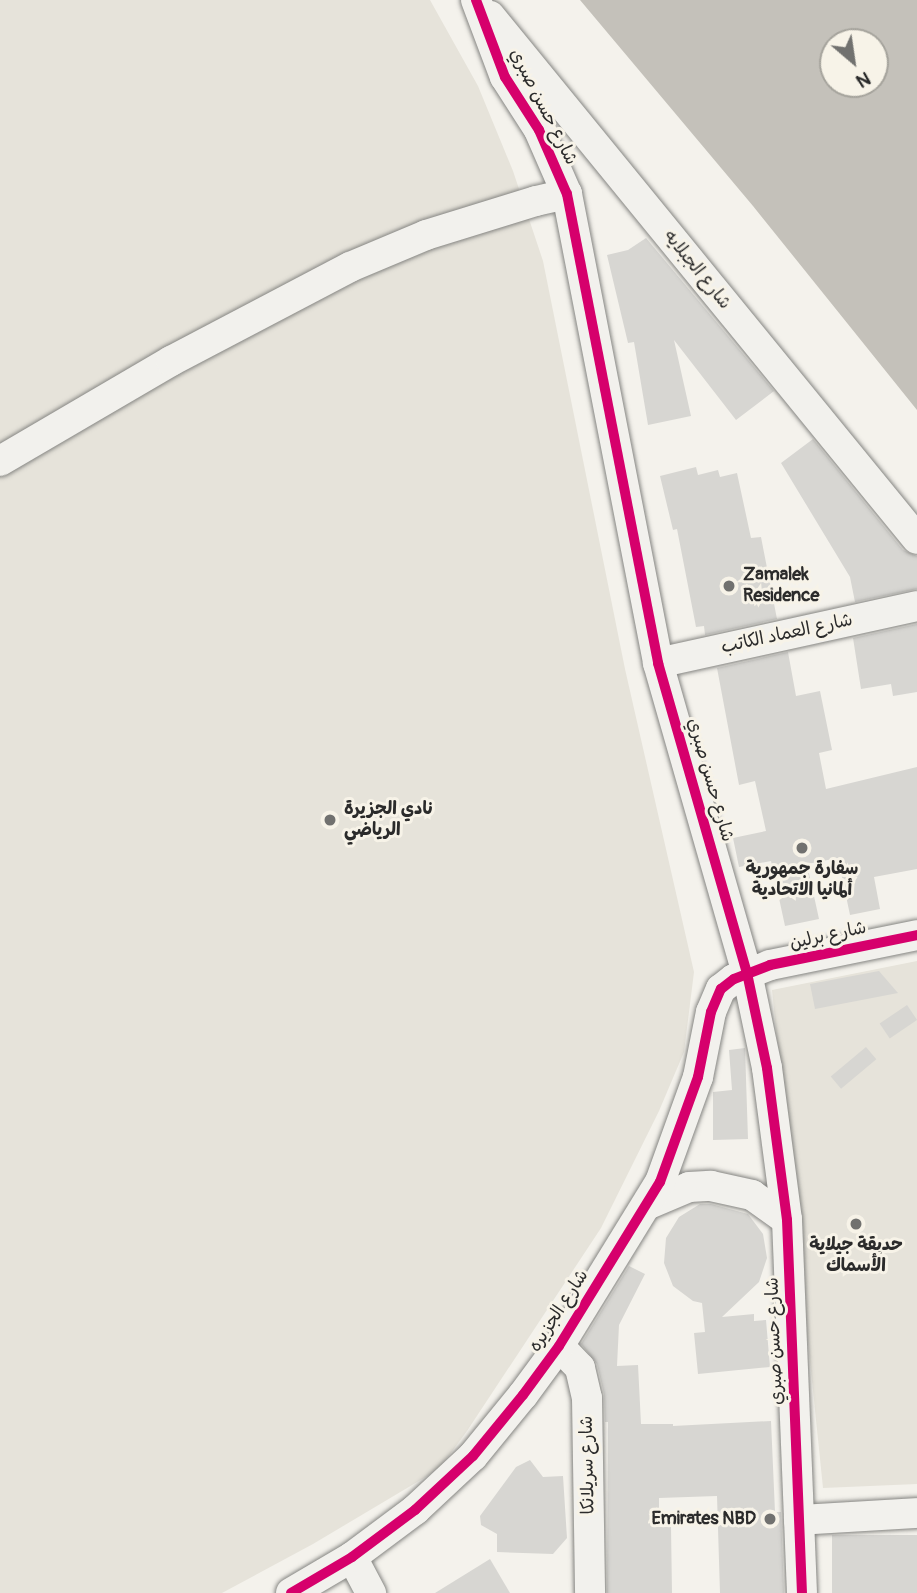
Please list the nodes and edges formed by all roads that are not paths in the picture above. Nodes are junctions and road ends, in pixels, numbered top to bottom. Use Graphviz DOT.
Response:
graph roads {
  1 [pos="477,0"];
  2 [pos="567,194"];
  3 [pos="0,461"];
  4 [pos="917,539"];
  5 [pos="917,606"];
  6 [pos="658,663"];
  7 [pos="917,935"];
  8 [pos="747,974"];
  9 [pos="649,1204"];
  10 [pos="787,1220"];
  11 [pos="559,1346"];
  12 [pos="917,1513"];
  13 [pos="799,1520"];
  14 [pos="352,1557"];
  15 [pos="291,1593"];
  16 [pos="371,1593"];
  17 [pos="590,1593"];
  18 [pos="802,1593"];
  1 -- 2 [label="street, شارع حسن صبري"];
  1 -- 4 [label="street, شارع الجبلايه"];
  2 -- 3 [label="street"];
  2 -- 6 [label="street, شارع حسن صبري"];
  5 -- 6 [label="street, شارع العماد الكاتب"];
  6 -- 8 [label="street, شارع حسن صبري"];
  7 -- 8 [label="street, شارع برلين"];
  8 -- 9 [label="street, شارع الجزيره"];
  8 -- 10 [label="street, شارع حسن صبري"];
  9 -- 10 [label="street"];
  9 -- 11 [label="street, شارع الجزيره"];
  10 -- 13 [label="street, شارع حسن صبري"];
  11 -- 14 [label="street, شارع الجزيره"];
  11 -- 17 [label="street, شارع سريلانكا"];
  12 -- 13 [label="street"];
  13 -- 18 [label="street, شارع حسن صبري"];
  14 -- 15 [label="street, شارع الجزيره"];
  14 -- 16 [label="street"];
}
